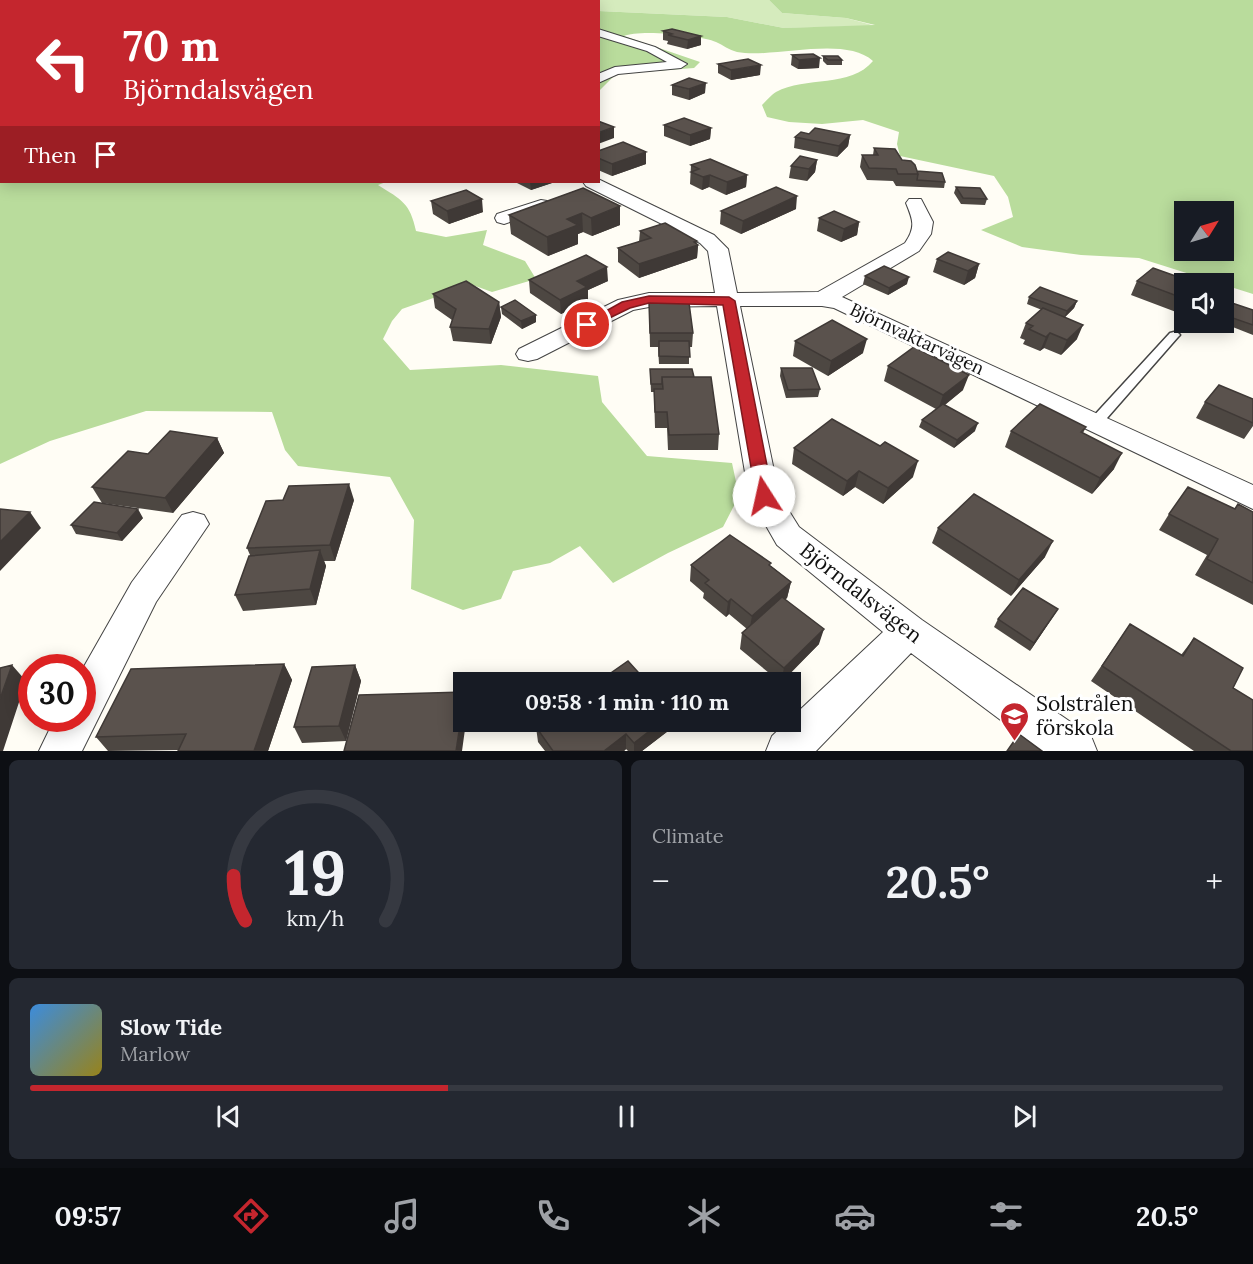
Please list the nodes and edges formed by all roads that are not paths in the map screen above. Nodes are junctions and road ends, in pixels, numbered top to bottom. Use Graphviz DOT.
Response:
graph roads {
  1 [pos="600,33"];
  2 [pos="600,78"];
  3 [pos="589,186"];
  4 [pos="556,199"];
  5 [pos="915,203"];
  6 [pos="504,218"];
  7 [pos="822,299"];
  8 [pos="729,301"];
  9 [pos="1174,335"];
  10 [pos="528,354"];
  11 [pos="1095,423"];
  12 [pos="1253,498"];
  13 [pos="193,524"];
  14 [pos="909,631"];
  15 [pos="96,683"];
  16 [pos="70,732"];
  17 [pos="60,751"];
  18 [pos="786,751"];
  19 [pos="1076,751"];
  1 -- 2 [label="street"];
  3 -- 8 [label="street, Björndalsvägen"];
  4 -- 6 [label="street"];
  5 -- 7 [label="street"];
  7 -- 8 [label="street, Björnvaktarvägen"];
  7 -- 11 [label="street, Björnvaktarvägen"];
  8 -- 10 [label="street"];
  8 -- 14 [label="street, Björndalsvägen"];
  9 -- 11 [label="lane"];
  11 -- 12 [label="street, Björnvaktarvägen"];
  13 -- 15 [label="street"];
  14 -- 18 [label="street"];
  14 -- 19 [label="street, Björndalsvägen"];
  16 -- 17 [label="street"];
}
